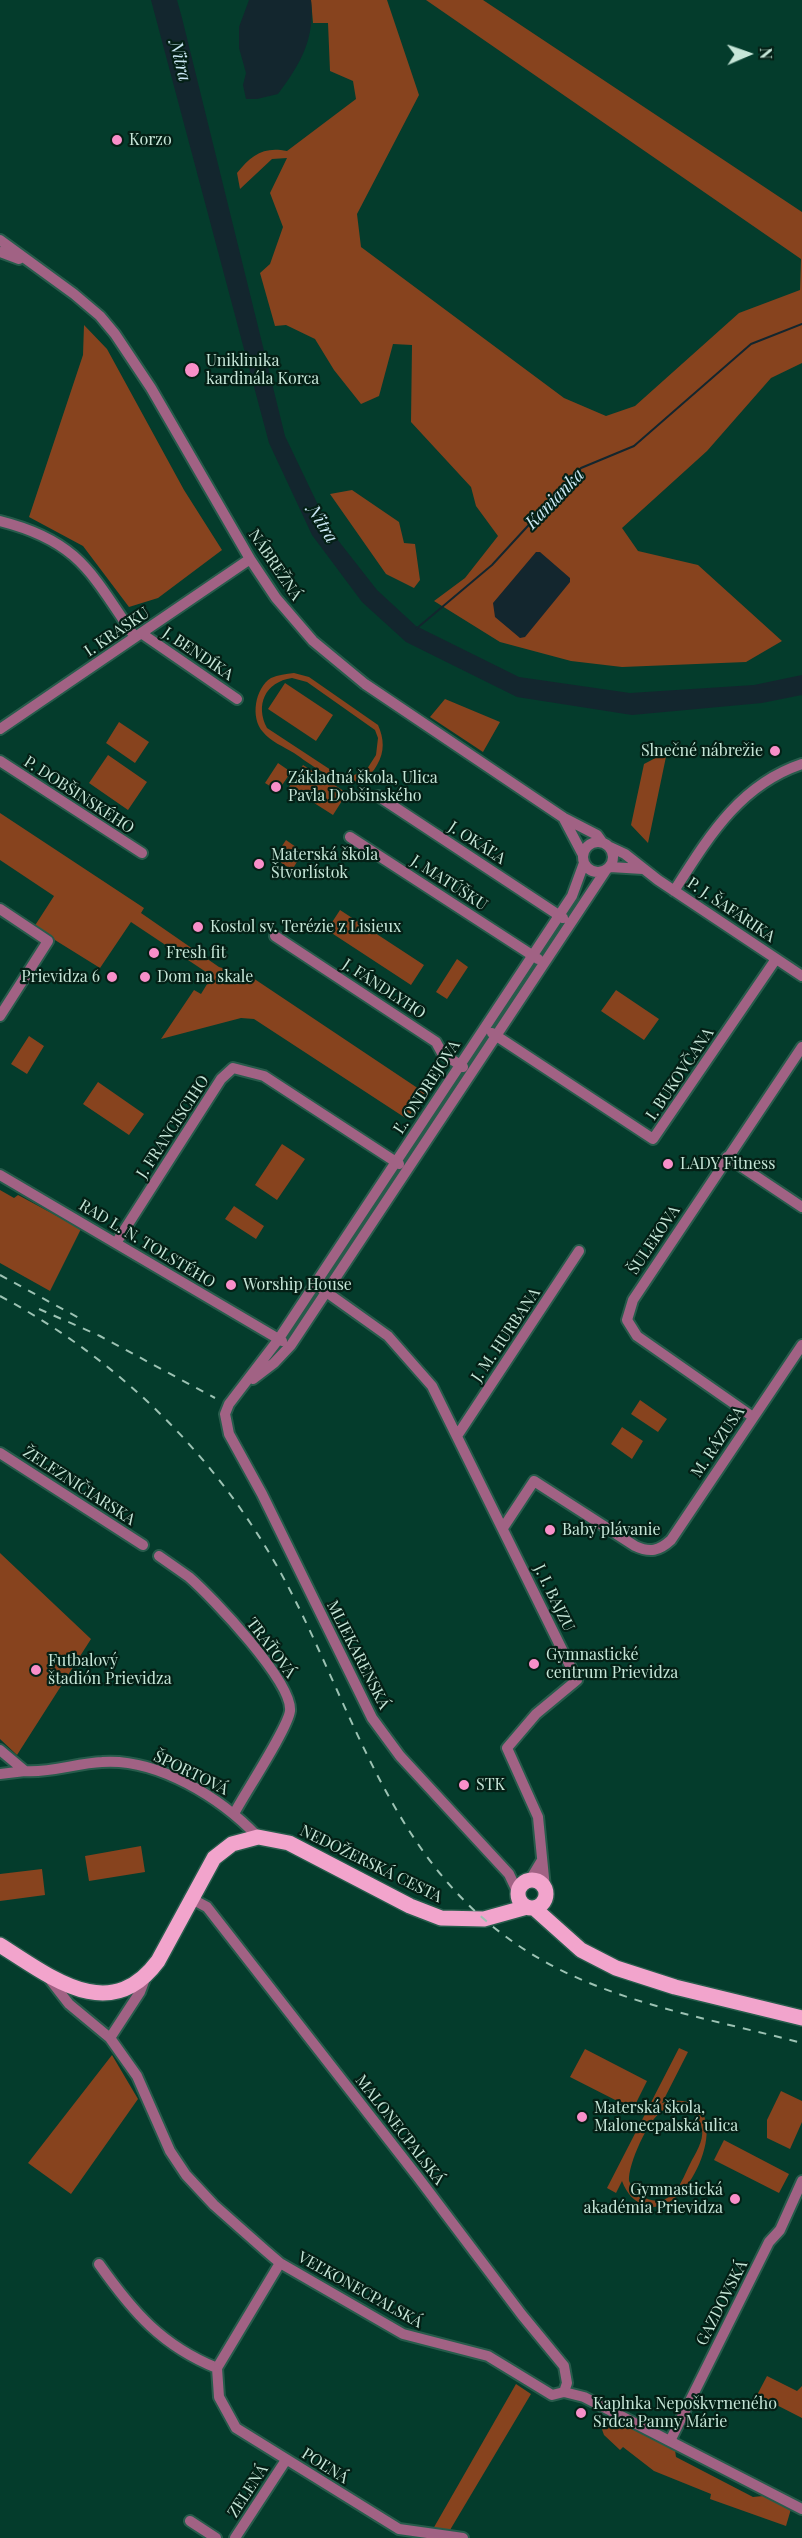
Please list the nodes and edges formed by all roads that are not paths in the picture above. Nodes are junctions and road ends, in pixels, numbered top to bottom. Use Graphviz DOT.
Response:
graph roads {
  1 [pos="0,240"];
  2 [pos="0,252"];
  3 [pos="31,263"];
  4 [pos="0,520"];
  5 [pos="250,559"];
  6 [pos="138,635"];
  7 [pos="237,699"];
  8 [pos="0,729"];
  9 [pos="0,761"];
  10 [pos="802,764"];
  11 [pos="378,796"];
  12 [pos="564,818"];
  13 [pos="350,837"];
  14 [pos="606,844"];
  15 [pos="142,854"];
  16 [pos="583,859"];
  17 [pos="608,869"];
  18 [pos="643,869"];
  19 [pos="674,891"];
  20 [pos="0,909"];
  21 [pos="559,915"];
  22 [pos="570,922"];
  23 [pos="275,936"];
  24 [pos="533,955"];
  25 [pos="776,959"];
  26 [pos="544,963"];
  27 [pos="802,976"];
  28 [pos="0,1016"];
  29 [pos="484,1028"];
  30 [pos="495,1036"];
  31 [pos="802,1047"];
  32 [pos="459,1065"];
  33 [pos="471,1073"];
  34 [pos="728,1157"];
  35 [pos="396,1161"];
  36 [pos="407,1169"];
  37 [pos="0,1175"];
  38 [pos="802,1207"];
  39 [pos="116,1243"];
  40 [pos="579,1251"];
  41 [pos="315,1284"];
  42 [pos="326,1292"];
  43 [pos="278,1340"];
  44 [pos="291,1345"];
  45 [pos="802,1345"];
  46 [pos="241,1388"];
  47 [pos="753,1417"];
  48 [pos="225,1420"];
  49 [pos="457,1436"];
  50 [pos="0,1453"];
  51 [pos="503,1528"];
  52 [pos="143,1545"];
  53 [pos="159,1556"];
  54 [pos="0,1749"];
  55 [pos="25,1771"];
  56 [pos="0,1774"];
  57 [pos="234,1812"];
  58 [pos="258,1837"];
  59 [pos="543,1860"];
  60 [pos="528,1897"];
  61 [pos="190,1898"];
  62 [pos="0,1945"];
  63 [pos="43,1971"];
  64 [pos="146,1975"];
  65 [pos="81,1990"];
  66 [pos="80,2012"];
  67 [pos="802,2018"];
  68 [pos="112,2041"];
  69 [pos="802,2181"];
  70 [pos="280,2263"];
  71 [pos="99,2264"];
  72 [pos="217,2368"];
  73 [pos="564,2392"];
  74 [pos="670,2441"];
  75 [pos="286,2460"];
  76 [pos="802,2509"];
  77 [pos="190,2521"];
  78 [pos="216,2538"];
  79 [pos="235,2538"];
  80 [pos="463,2538"];
  1 -- 3 [label="street, NÁBREŽNÁ"];
  2 -- 3 [label="street, NÁBREŽNÁ"];
  3 -- 5 [label="street, NÁBREŽNÁ"];
  4 -- 6 [label="street"];
  5 -- 6 [label="street, I. KRASKU"];
  5 -- 12 [label="street, NÁBREŽNÁ"];
  6 -- 7 [label="street, J. BENDÍKA"];
  6 -- 8 [label="street, I. KRASKU"];
  9 -- 15 [label="street, P. DOBŠINSKÉHO"];
  10 -- 19 [label="street"];
  11 -- 21 [label="street, J. OKÁĽA"];
  12 -- 14 [label="street, NÁBREŽNÁ"];
  12 -- 16 [label="street, NÁBREŽNÁ"];
  13 -- 24 [label="street, J. MATÚŠKU"];
  14 -- 16 [label="street"];
  14 -- 17 [label="street"];
  14 -- 18 [label="street, P. J. ŠAFÁRIKA"];
  16 -- 17 [label="street"];
  16 -- 21 [label="street, Ľ. ONDREJOVA"];
  17 -- 18 [label="street"];
  17 -- 22 [label="street, Ľ. ONDREJOVA"];
  18 -- 19 [label="street, P. J. ŠAFÁRIKA"];
  19 -- 25 [label="street, P. J. ŠAFÁRIKA"];
  20 -- 28 [label="street"];
  21 -- 22 [label="street"];
  21 -- 24 [label="street, Ľ. ONDREJOVA"];
  22 -- 26 [label="street, Ľ. ONDREJOVA"];
  23 -- 32 [label="street, J. FÁNDLYHO"];
  24 -- 26 [label="street"];
  24 -- 29 [label="street, Ľ. ONDREJOVA"];
  25 -- 27 [label="street, P. J. ŠAFÁRIKA"];
  25 -- 30 [label="street, I. BUKOVČANA"];
  26 -- 30 [label="street, Ľ. ONDREJOVA"];
  29 -- 30 [label="street"];
  29 -- 32 [label="street, Ľ. ONDREJOVA"];
  30 -- 33 [label="street, Ľ. ONDREJOVA"];
  31 -- 34 [label="street, ŠULEKOVA"];
  32 -- 33 [label="street, J. FÁNDLYHO"];
  32 -- 35 [label="street, Ľ. ONDREJOVA"];
  33 -- 36 [label="street, Ľ. ONDREJOVA"];
  34 -- 38 [label="street"];
  34 -- 47 [label="street, ŠULEKOVA"];
  35 -- 36 [label="street"];
  35 -- 39 [label="street, J. FRANCISCIHO"];
  35 -- 41 [label="street, Ľ. ONDREJOVA"];
  36 -- 42 [label="street, Ľ. ONDREJOVA"];
  37 -- 39 [label="street, RAD L. N. TOLSTÉHO"];
  39 -- 43 [label="street, RAD L. N. TOLSTÉHO"];
  40 -- 49 [label="street, J. M. HURBANA"];
  41 -- 42 [label="street"];
  41 -- 43 [label="street, Ľ. ONDREJOVA"];
  42 -- 44 [label="street, Ľ. ONDREJOVA"];
  42 -- 49 [label="street, J. I. BAJZU"];
  43 -- 44 [label="street"];
  43 -- 46 [label="street, Ľ. ONDREJOVA"];
  44 -- 46 [label="street, Ľ. ONDREJOVA"];
  45 -- 47 [label="street, M. RÁZUSA"];
  46 -- 48 [label="street, Ľ. ONDREJOVA"];
  47 -- 51 [label="street, M. RÁZUSA"];
  48 -- 60 [label="street, MLIEKARENSKÁ"];
  49 -- 51 [label="street, J. I. BAJZU"];
  50 -- 52 [label="street, ŽELEZNIČIARSKA"];
  51 -- 59 [label="street, J. I. BAJZU"];
  53 -- 57 [label="street, TRAŤOVÁ"];
  54 -- 55 [label="street"];
  55 -- 56 [label="street, ŠPORTOVÁ"];
  55 -- 57 [label="street, ŠPORTOVÁ"];
  57 -- 58 [label="street, ŠPORTOVÁ"];
  58 -- 60 [label="main road, NEDOŽERSKÁ CESTA"];
  58 -- 61 [label="main road, NEDOŽERSKÁ CESTA"];
  59 -- 60 [label="street, J. I. BAJZU"];
  59 -- 60 [label="street"];
  60 -- 67 [label="main road"];
  61 -- 64 [label="main road, NEDOŽERSKÁ CESTA"];
  61 -- 73 [label="street, MALONECPALSKÁ"];
  62 -- 63 [label="main road"];
  63 -- 65 [label="main road"];
  63 -- 66 [label="street, VEĽKONECPALSKÁ"];
  64 -- 65 [label="main road"];
  64 -- 68 [label="street, NEDOŽERSKÁ CESTA"];
  65 -- 66 [label="street"];
  66 -- 68 [label="street, VEĽKONECPALSKÁ"];
  68 -- 70 [label="street, VEĽKONECPALSKÁ"];
  69 -- 74 [label="street, GAZDOVSKÁ"];
  70 -- 72 [label="street"];
  70 -- 73 [label="street, VEĽKONECPALSKÁ"];
  71 -- 72 [label="street"];
  72 -- 75 [label="street, POĽNÁ"];
  73 -- 74 [label="street, VEĽKONECPALSKÁ"];
  74 -- 76 [label="street, VEĽKONECPALSKÁ"];
  75 -- 79 [label="street, ZELENÁ"];
  75 -- 80 [label="street, POĽNÁ"];
  77 -- 78 [label="street"];
}
